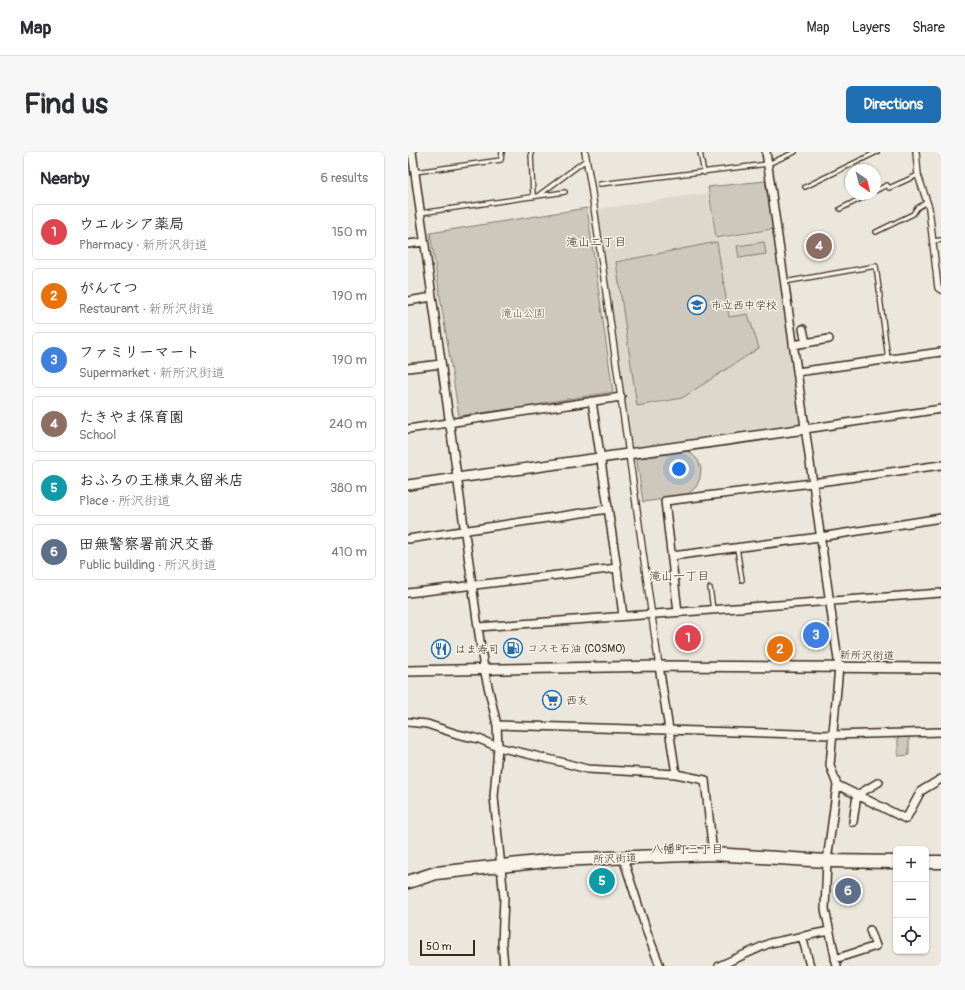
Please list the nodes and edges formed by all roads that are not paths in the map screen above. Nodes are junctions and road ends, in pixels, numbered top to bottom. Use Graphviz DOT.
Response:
graph roads {
  1 [pos="412,152"];
  2 [pos="502,152"];
  3 [pos="531,152"];
  4 [pos="585,152"];
  5 [pos="700,152"];
  6 [pos="766,152"];
  7 [pos="795,152"];
  8 [pos="877,152"];
  9 [pos="916,152"];
  10 [pos="586,160"];
  11 [pos="768,164"];
  12 [pos="415,172"];
  13 [pos="704,173"];
  14 [pos="918,175"];
  15 [pos="416,182"];
  16 [pos="408,183"];
  17 [pos="600,184"];
  18 [pos="805,186"];
  19 [pos="881,188"];
  20 [pos="565,192"];
  21 [pos="539,196"];
  22 [pos="533,197"];
  23 [pos="858,200"];
  24 [pos="927,202"];
  25 [pos="840,209"];
  26 [pos="420,213"];
  27 [pos="876,232"];
  28 [pos="941,240"];
  29 [pos="933,241"];
  30 [pos="424,242"];
  31 [pos="408,244"];
  32 [pos="784,282"];
  33 [pos="941,290"];
  34 [pos="432,298"];
  35 [pos="408,301"];
  36 [pos="804,329"];
  37 [pos="829,339"];
  38 [pos="806,343"];
  39 [pos="793,345"];
  40 [pos="941,352"];
  41 [pos="888,359"];
  42 [pos="442,364"];
  43 [pos="408,368"];
  44 [pos="797,372"];
  45 [pos="621,397"];
  46 [pos="592,401"];
  47 [pos="941,409"];
  48 [pos="450,422"];
  49 [pos="408,429"];
  50 [pos="805,429"];
  51 [pos="629,454"];
  52 [pos="601,458"];
  53 [pos="941,465"];
  54 [pos="457,478"];
  55 [pos="812,483"];
  56 [pos="408,485"];
  57 [pos="608,509"];
  58 [pos="941,518"];
  59 [pos="464,531"];
  60 [pos="820,537"];
  61 [pos="408,538"];
  62 [pos="737,547"];
  63 [pos="672,556"];
  64 [pos="617,568"];
  65 [pos="742,580"];
  66 [pos="472,585"];
  67 [pos="710,588"];
  68 [pos="408,593"];
  69 [pos="941,593"];
  70 [pos="829,602"];
  71 [pos="713,609"];
  72 [pos="678,612"];
  73 [pos="651,614"];
  74 [pos="623,616"];
  75 [pos="478,628"];
  76 [pos="659,666"];
  77 [pos="839,667"];
  78 [pos="941,668"];
  79 [pos="484,669"];
  80 [pos="408,671"];
  81 [pos="408,722"];
  82 [pos="497,725"];
  83 [pos="668,730"];
  84 [pos="941,732"];
  85 [pos="832,735"];
  86 [pos="498,747"];
  87 [pos="676,774"];
  88 [pos="941,779"];
  89 [pos="879,782"];
  90 [pos="837,785"];
  91 [pos="857,795"];
  92 [pos="853,822"];
  93 [pos="713,854"];
  94 [pos="623,858"];
  95 [pos="827,862"];
  96 [pos="893,862"];
  97 [pos="929,862"];
  98 [pos="941,862"];
  99 [pos="502,865"];
  100 [pos="408,882"];
  101 [pos="870,930"];
  102 [pos="829,931"];
  103 [pos="802,936"];
  104 [pos="836,962"];
  105 [pos="504,966"];
  106 [pos="660,966"];
  107 [pos="719,966"];
  108 [pos="810,966"];
  1 -- 12 [label="street"];
  2 -- 12 [label="lane"];
  3 -- 22 [label="lane"];
  4 -- 10 [label="street"];
  5 -- 13 [label="lane"];
  6 -- 11 [label="street"];
  7 -- 11 [label="lane"];
  8 -- 18 [label="lane"];
  9 -- 14 [label="street"];
  10 -- 21 [label="lane"];
  10 -- 45 [label="street"];
  11 -- 13 [label="lane"];
  11 -- 32 [label="street"];
  12 -- 15 [label="street"];
  13 -- 17 [label="lane"];
  14 -- 19 [label="lane"];
  14 -- 24 [label="street"];
  15 -- 16 [label="street"];
  15 -- 26 [label="street"];
  20 -- 21 [label="lane"];
  21 -- 22 [label="lane"];
  22 -- 26 [label="lane"];
  23 -- 25 [label="lane"];
  24 -- 27 [label="lane"];
  24 -- 29 [label="street"];
  26 -- 30 [label="street"];
  28 -- 29 [label="lane"];
  29 -- 33 [label="street"];
  30 -- 31 [label="street"];
  30 -- 34 [label="street"];
  32 -- 39 [label="street"];
  32 -- 41 [label="lane"];
  34 -- 35 [label="street"];
  34 -- 42 [label="street"];
  36 -- 38 [label="street"];
  37 -- 38 [label="street"];
  38 -- 39 [label="street"];
  39 -- 44 [label="street"];
  40 -- 41 [label="street"];
  41 -- 44 [label="street"];
  42 -- 43 [label="street"];
  42 -- 48 [label="street"];
  44 -- 50 [label="street"];
  45 -- 46 [label="street"];
  45 -- 51 [label="street"];
  46 -- 48 [label="street"];
  46 -- 52 [label="street"];
  47 -- 50 [label="street"];
  48 -- 49 [label="street"];
  48 -- 54 [label="street"];
  50 -- 51 [label="street"];
  50 -- 55 [label="street"];
  51 -- 52 [label="street"];
  51 -- 73 [label="street"];
  52 -- 54 [label="street"];
  52 -- 57 [label="street"];
  53 -- 55 [label="street"];
  54 -- 56 [label="street"];
  54 -- 59 [label="street"];
  55 -- 60 [label="street"];
  55 -- 63 [label="street"];
  57 -- 59 [label="street"];
  57 -- 64 [label="street"];
  58 -- 60 [label="street"];
  59 -- 61 [label="street"];
  59 -- 66 [label="street"];
  60 -- 62 [label="street"];
  60 -- 70 [label="street"];
  62 -- 63 [label="street"];
  62 -- 65 [label="lane"];
  63 -- 72 [label="street"];
  64 -- 66 [label="street"];
  64 -- 74 [label="street"];
  66 -- 68 [label="street"];
  66 -- 75 [label="street"];
  67 -- 71 [label="lane"];
  69 -- 70 [label="street"];
  70 -- 71 [label="street"];
  70 -- 77 [label="street"];
  71 -- 72 [label="street"];
  72 -- 73 [label="street"];
  73 -- 74 [label="street"];
  73 -- 76 [label="street"];
  74 -- 75 [label="street"];
  75 -- 79 [label="street"];
  76 -- 77 [label="street, 新所沢街道"];
  76 -- 79 [label="street, 新所沢街道"];
  76 -- 83 [label="street"];
  77 -- 78 [label="street, 新所沢街道"];
  77 -- 85 [label="street"];
  79 -- 80 [label="street, 新所沢街道"];
  79 -- 82 [label="street"];
  81 -- 86 [label="street"];
  82 -- 83 [label="street"];
  82 -- 86 [label="street"];
  83 -- 85 [label="street"];
  83 -- 87 [label="street"];
  84 -- 85 [label="street"];
  85 -- 90 [label="street"];
  86 -- 87 [label="street"];
  86 -- 99 [label="street"];
  87 -- 93 [label="street"];
  88 -- 91 [label="street"];
  89 -- 91 [label="street"];
  90 -- 91 [label="street"];
  90 -- 95 [label="street"];
  91 -- 92 [label="street"];
  93 -- 94 [label="main road, 所沢街道"];
  93 -- 95 [label="main road, 所沢街道"];
  94 -- 99 [label="main road, 所沢街道"];
  94 -- 106 [label="street"];
  95 -- 96 [label="main road, 所沢街道"];
  95 -- 102 [label="street"];
  97 -- 98 [label="main road"];
  99 -- 100 [label="main road, 所沢街道"];
  99 -- 105 [label="street"];
  101 -- 104 [label="street"];
  102 -- 103 [label="street"];
  102 -- 104 [label="street"];
  103 -- 107 [label="street"];
  103 -- 108 [label="street"];
}
